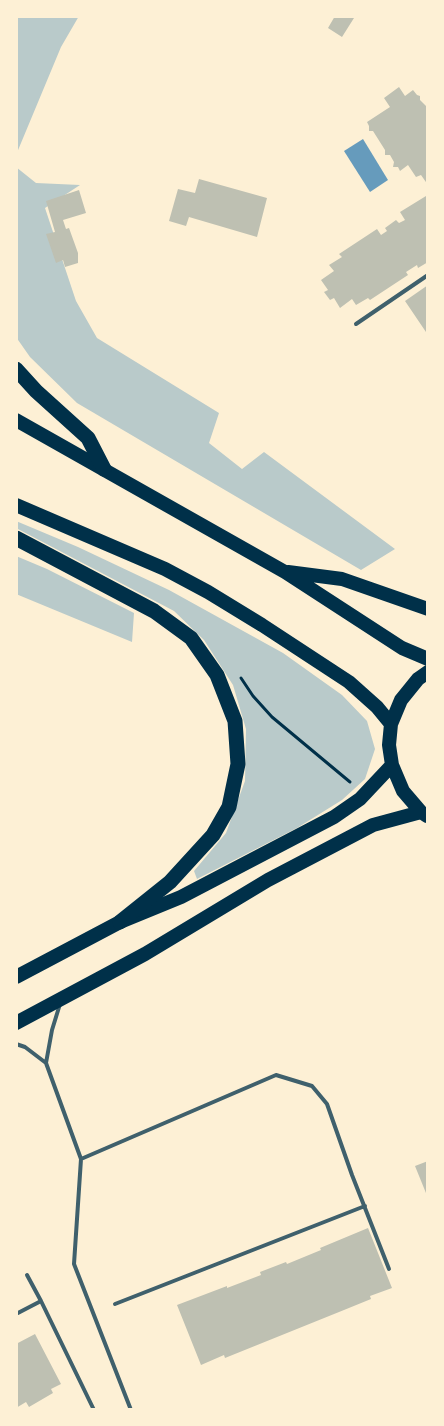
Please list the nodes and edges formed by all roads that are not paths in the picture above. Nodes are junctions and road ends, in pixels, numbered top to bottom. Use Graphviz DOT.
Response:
graph roads {
  1 [pos="428,275"];
  2 [pos="356,324"];
  3 [pos="16,369"];
  4 [pos="16,420"];
  5 [pos="104,469"];
  6 [pos="16,505"];
  7 [pos="16,538"];
  8 [pos="285,572"];
  9 [pos="428,609"];
  10 [pos="428,659"];
  11 [pos="428,672"];
  12 [pos="391,724"];
  13 [pos="392,765"];
  14 [pos="424,814"];
  15 [pos="120,922"];
  16 [pos="16,977"];
  17 [pos="61,999"];
  18 [pos="16,1023"];
  19 [pos="16,1044"];
  20 [pos="46,1063"];
  21 [pos="81,1159"];
  22 [pos="364,1206"];
  23 [pos="389,1269"];
  24 [pos="27,1276"];
  25 [pos="41,1301"];
  26 [pos="115,1304"];
  27 [pos="16,1314"];
  28 [pos="94,1410"];
  29 [pos="131,1410"];
  1 -- 2 [label="lane"];
  3 -- 5 [label="highway"];
  4 -- 5 [label="highway"];
  5 -- 8 [label="highway"];
  6 -- 12 [label="highway"];
  7 -- 15 [label="highway"];
  8 -- 9 [label="highway"];
  8 -- 10 [label="highway"];
  11 -- 12 [label="highway"];
  12 -- 13 [label="highway"];
  13 -- 14 [label="highway"];
  13 -- 15 [label="highway"];
  14 -- 17 [label="highway"];
  15 -- 16 [label="highway"];
  17 -- 18 [label="highway"];
  17 -- 20 [label="lane"];
  19 -- 20 [label="lane"];
  20 -- 21 [label="lane"];
  21 -- 22 [label="lane"];
  21 -- 29 [label="lane"];
  22 -- 23 [label="lane"];
  22 -- 26 [label="lane"];
  24 -- 25 [label="lane"];
  25 -- 27 [label="lane"];
  25 -- 28 [label="lane"];
}
